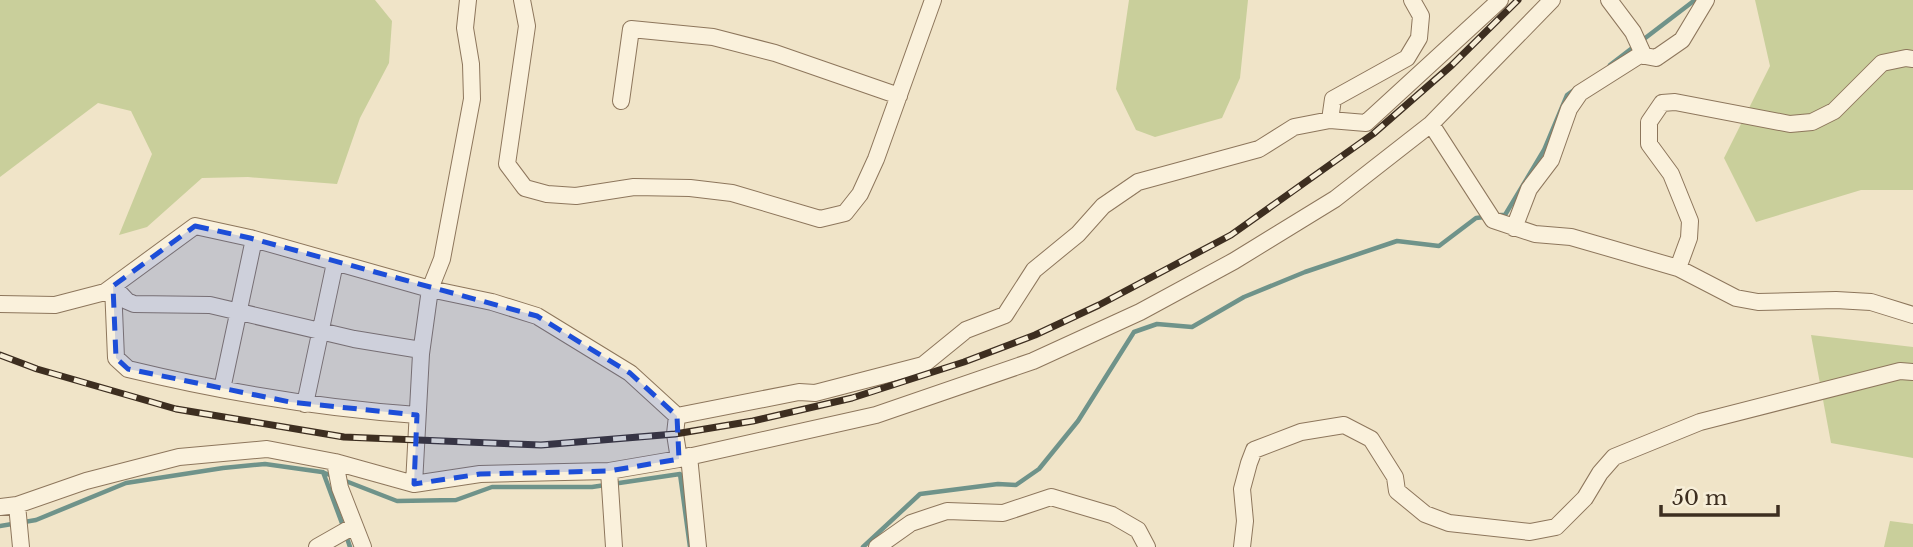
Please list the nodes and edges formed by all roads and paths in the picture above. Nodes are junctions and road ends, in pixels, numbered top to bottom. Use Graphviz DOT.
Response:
graph roads {
  1 [pos="468,0"];
  2 [pos="523,0"];
  3 [pos="933,0"];
  4 [pos="1412,0"];
  5 [pos="1500,0"];
  6 [pos="1552,0"];
  7 [pos="1609,0"];
  8 [pos="1706,0"];
  9 [pos="1644,56"];
  10 [pos="1913,60"];
  11 [pos="899,96"];
  12 [pos="621,102"];
  13 [pos="1330,120"];
  14 [pos="1431,124"];
  15 [pos="1514,228"];
  16 [pos="254,239"];
  17 [pos="335,263"];
  18 [pos="1678,268"];
  19 [pos="114,286"];
  20 [pos="430,289"];
  21 [pos="0,304"];
  22 [pos="239,311"];
  23 [pos="1913,315"];
  24 [pos="320,332"];
  25 [pos="421,350"];
  26 [pos="1913,372"];
  27 [pos="222,389"];
  28 [pos="305,404"];
  29 [pos="417,415"];
  30 [pos="677,416"];
  31 [pos="684,458"];
  32 [pos="335,462"];
  33 [pos="609,471"];
  34 [pos="414,484"];
  35 [pos="0,507"];
  36 [pos="18,516"];
  37 [pos="354,526"];
  38 [pos="21,547"];
  39 [pos="317,547"];
  40 [pos="363,547"];
  41 [pos="614,547"];
  42 [pos="698,547"];
  43 [pos="877,547"];
  44 [pos="1147,547"];
  45 [pos="1242,547"];
  1 -- 20 [label="street"];
  2 -- 11 [label="street"];
  3 -- 11 [label="street"];
  4 -- 13 [label="street"];
  5 -- 13 [label="street"];
  6 -- 14 [label="street"];
  7 -- 9 [label="street"];
  8 -- 9 [label="street"];
  9 -- 15 [label="street"];
  10 -- 18 [label="street"];
  11 -- 12 [label="street"];
  13 -- 30 [label="street"];
  14 -- 15 [label="street"];
  14 -- 31 [label="street"];
  15 -- 18 [label="street"];
  16 -- 17 [label="street"];
  16 -- 19 [label="street"];
  16 -- 22 [label="street"];
  17 -- 20 [label="street"];
  17 -- 24 [label="street"];
  18 -- 23 [label="street"];
  19 -- 21 [label="street"];
  19 -- 22 [label="street"];
  19 -- 27 [label="street"];
  20 -- 25 [label="street"];
  20 -- 30 [label="street"];
  22 -- 24 [label="street"];
  22 -- 27 [label="street"];
  24 -- 25 [label="street"];
  24 -- 28 [label="street"];
  25 -- 29 [label="street"];
  26 -- 45 [label="street"];
  27 -- 28 [label="street"];
  28 -- 29 [label="street"];
  29 -- 34 [label="street"];
  30 -- 31 [label="street"];
  31 -- 33 [label="street"];
  31 -- 42 [label="street"];
  32 -- 34 [label="street"];
  32 -- 36 [label="street"];
  32 -- 37 [label="street"];
  33 -- 34 [label="street"];
  33 -- 41 [label="street"];
  35 -- 36 [label="street"];
  36 -- 38 [label="street"];
  37 -- 39 [label="street"];
  37 -- 40 [label="street"];
  43 -- 44 [label="street"];
}
